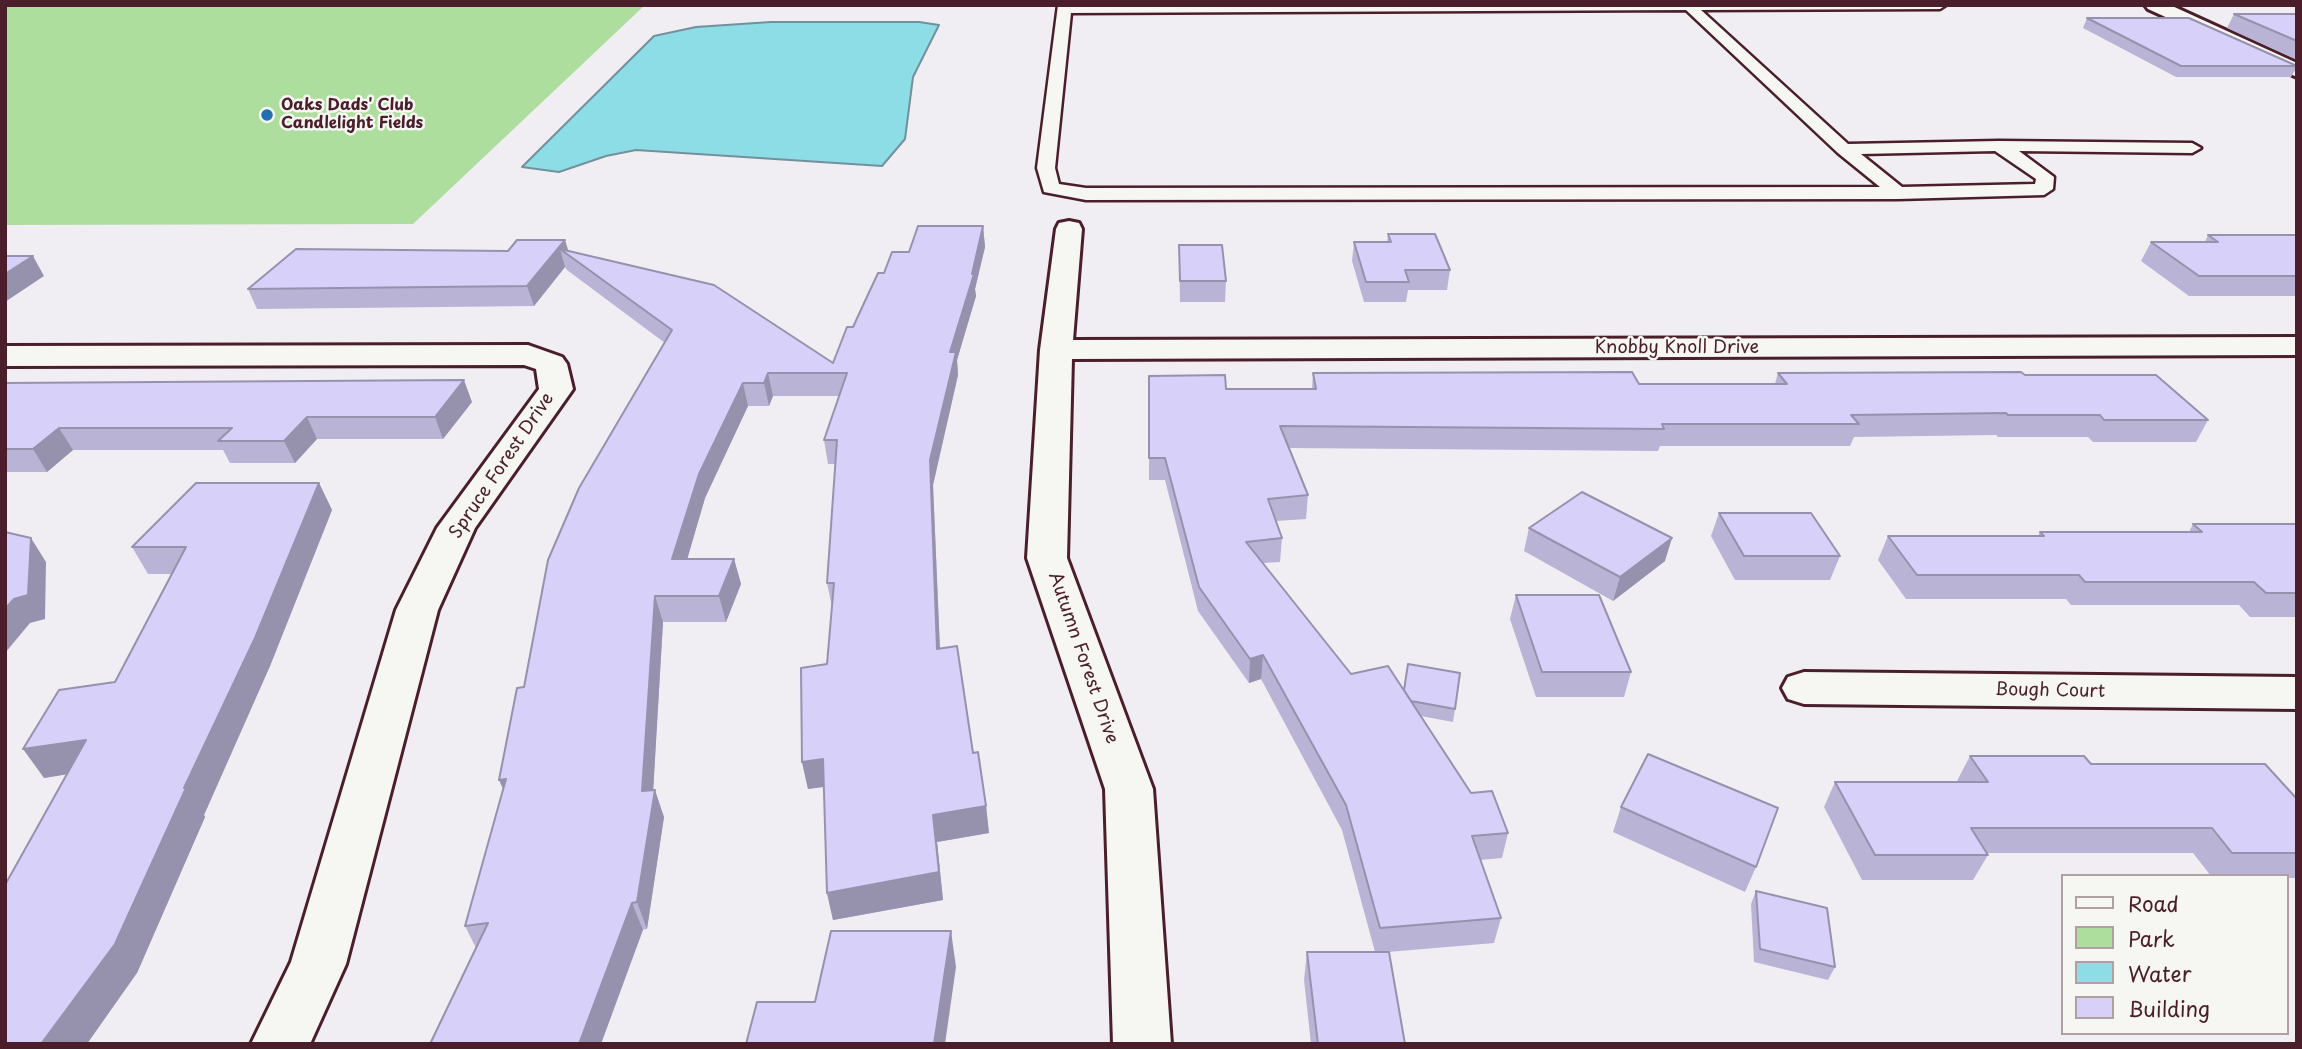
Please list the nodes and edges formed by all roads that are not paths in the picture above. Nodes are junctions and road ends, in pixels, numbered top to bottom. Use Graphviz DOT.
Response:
graph roads {
  1 [pos="1940,5"];
  2 [pos="2154,5"];
  3 [pos="1688,6"];
  4 [pos="1065,7"];
  5 [pos="2297,71"];
  6 [pos="1999,146"];
  7 [pos="2192,148"];
  8 [pos="1844,149"];
  9 [pos="1899,193"];
  10 [pos="1069,229"];
  11 [pos="2297,346"];
  12 [pos="1056,350"];
  13 [pos="5,356"];
  14 [pos="1804,688"];
  15 [pos="2297,693"];
  16 [pos="280,1044"];
  17 [pos="1142,1044"];
  1 -- 3 [label="lane"];
  2 -- 5 [label="street"];
  3 -- 4 [label="lane"];
  3 -- 8 [label="lane"];
  4 -- 9 [label="lane"];
  6 -- 7 [label="lane"];
  6 -- 8 [label="lane"];
  6 -- 9 [label="lane"];
  8 -- 9 [label="lane"];
  10 -- 12 [label="street, Autumn Forest Drive"];
  11 -- 12 [label="street, Knobby Knoll Drive"];
  12 -- 17 [label="street, Autumn Forest Drive"];
  13 -- 16 [label="street, Spruce Forest Drive"];
  14 -- 15 [label="street, Bough Court"];
}
